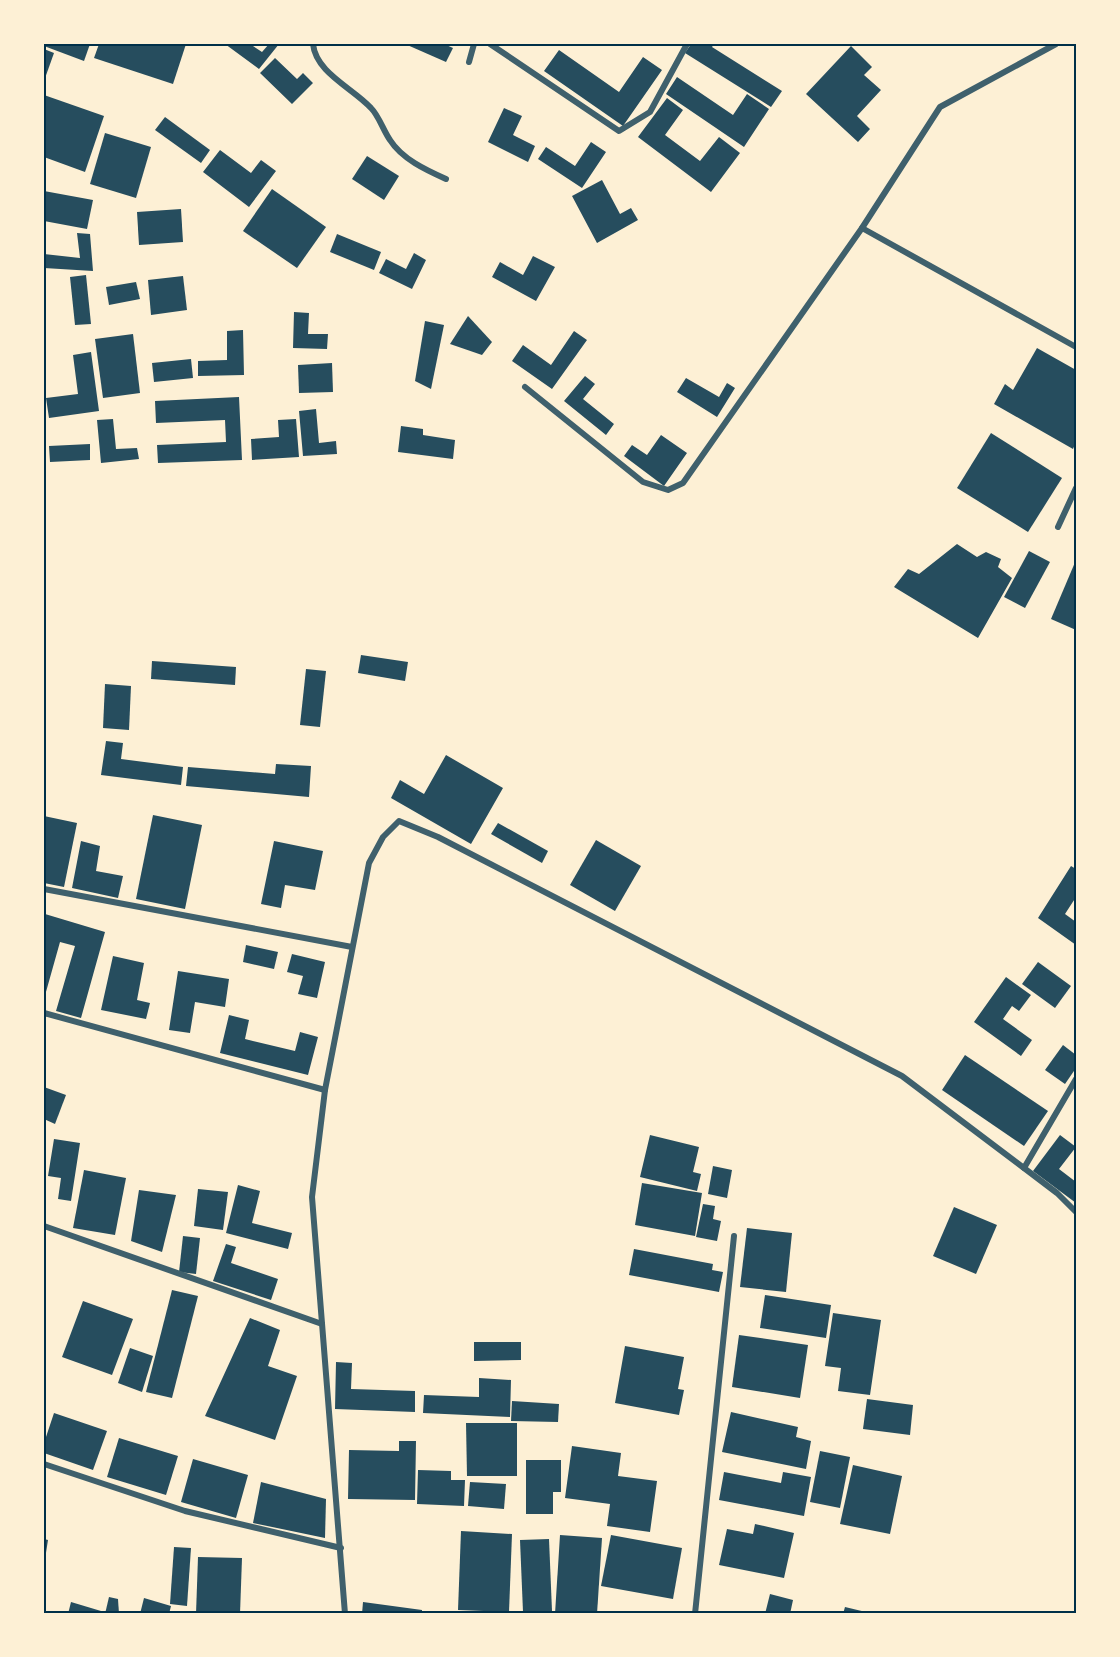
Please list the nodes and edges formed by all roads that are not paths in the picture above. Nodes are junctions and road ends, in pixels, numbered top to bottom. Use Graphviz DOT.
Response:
graph roads {
  1 [pos="313,44"];
  2 [pos="474,44"];
  3 [pos="490,44"];
  4 [pos="687,44"];
  5 [pos="1056,44"];
  6 [pos="469,62"];
  7 [pos="446,179"];
  8 [pos="862,228"];
  9 [pos="1077,347"];
  10 [pos="525,387"];
  11 [pos="1077,488"];
  12 [pos="1058,527"];
  13 [pos="44,889"];
  14 [pos="352,947"];
  15 [pos="44,1013"];
  16 [pos="1077,1079"];
  17 [pos="325,1090"];
  18 [pos="1024,1168"];
  19 [pos="1077,1212"];
  20 [pos="44,1226"];
  21 [pos="734,1236"];
  22 [pos="322,1324"];
  23 [pos="44,1464"];
  24 [pos="341,1548"];
  25 [pos="345,1614"];
  26 [pos="695,1614"];
  1 -- 7 [label="street"];
  2 -- 6 [label="street"];
  3 -- 4 [label="street"];
  5 -- 8 [label="street"];
  8 -- 9 [label="street"];
  8 -- 10 [label="street"];
  11 -- 12 [label="street"];
  13 -- 14 [label="street"];
  14 -- 17 [label="street"];
  14 -- 18 [label="street"];
  15 -- 17 [label="street"];
  16 -- 18 [label="street"];
  17 -- 22 [label="street"];
  18 -- 19 [label="street"];
  20 -- 22 [label="street"];
  21 -- 26 [label="street"];
  22 -- 24 [label="street"];
  23 -- 24 [label="street"];
  24 -- 25 [label="street"];
}
